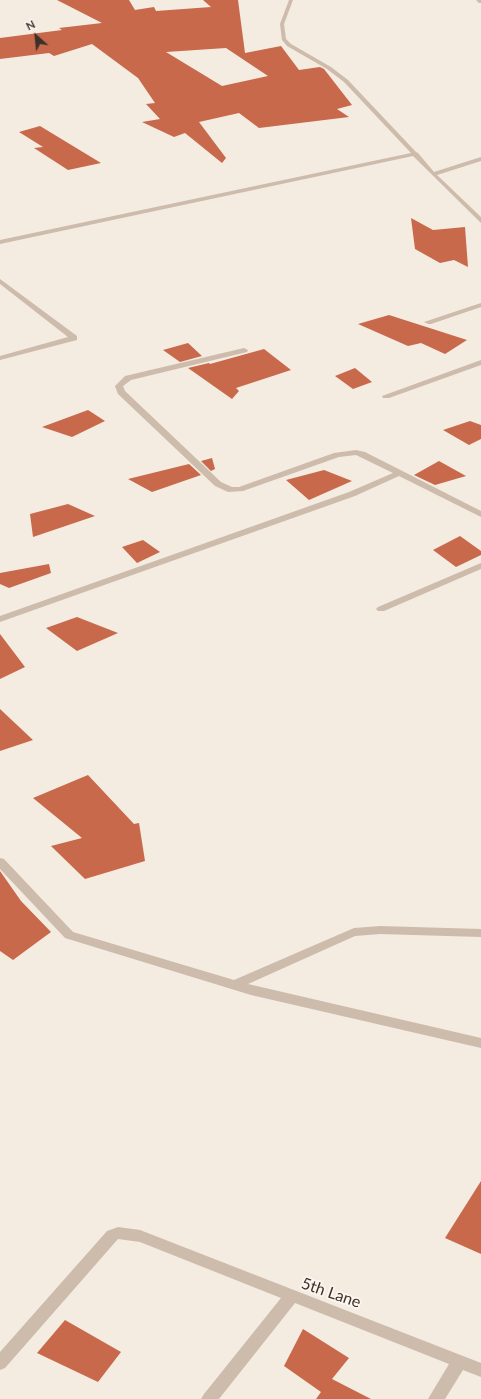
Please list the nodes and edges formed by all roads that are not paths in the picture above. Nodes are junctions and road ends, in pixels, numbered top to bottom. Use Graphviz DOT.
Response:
graph roads {
  1 [pos="291,0"];
  2 [pos="478,0"];
  3 [pos="481,2"];
  4 [pos="416,154"];
  5 [pos="481,159"];
  6 [pos="433,174"];
  7 [pos="481,221"];
  8 [pos="0,242"];
  9 [pos="0,281"];
  10 [pos="481,305"];
  11 [pos="428,322"];
  12 [pos="244,350"];
  13 [pos="0,358"];
  14 [pos="481,362"];
  15 [pos="386,396"];
  16 [pos="399,473"];
  17 [pos="481,514"];
  18 [pos="481,566"];
  19 [pos="381,609"];
  20 [pos="0,619"];
  21 [pos="0,862"];
  22 [pos="481,933"];
  23 [pos="234,985"];
  24 [pos="481,1043"];
  25 [pos="292,1295"];
  26 [pos="459,1362"];
  27 [pos="0,1363"];
  28 [pos="481,1370"];
  29 [pos="209,1399"];
  30 [pos="436,1399"];
  1 -- 4 [label="street"];
  2 -- 3 [label="street"];
  4 -- 6 [label="street"];
  4 -- 8 [label="street"];
  5 -- 6 [label="street"];
  6 -- 7 [label="street"];
  9 -- 13 [label="street"];
  10 -- 11 [label="street"];
  12 -- 16 [label="street"];
  14 -- 15 [label="street"];
  16 -- 17 [label="street"];
  16 -- 20 [label="street"];
  18 -- 19 [label="street"];
  21 -- 23 [label="street"];
  22 -- 23 [label="street"];
  23 -- 24 [label="street"];
  25 -- 26 [label="street, 5th Lane"];
  25 -- 27 [label="street"];
  25 -- 29 [label="street, 5th Lane"];
  26 -- 28 [label="street, 5th Lane"];
  26 -- 30 [label="street"];
}
